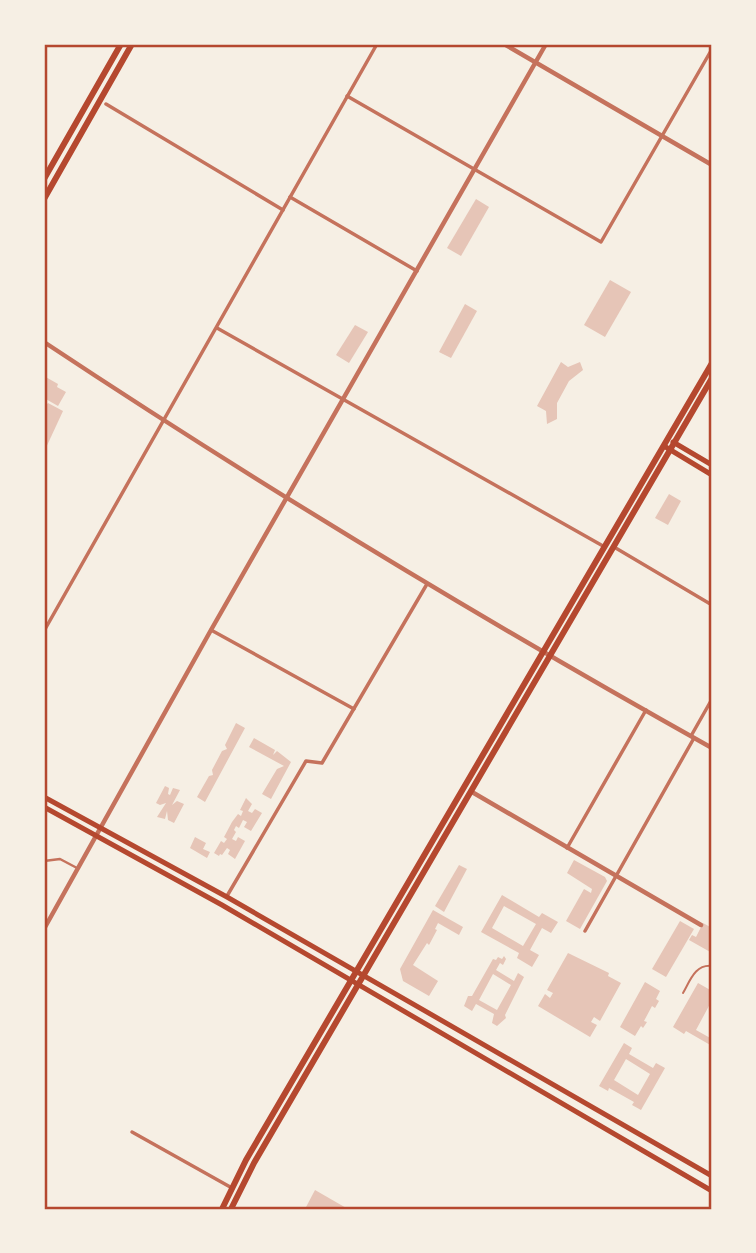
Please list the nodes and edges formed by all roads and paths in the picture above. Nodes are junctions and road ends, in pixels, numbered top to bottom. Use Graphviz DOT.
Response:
graph roads {
  1 [pos="121,44"];
  2 [pos="132,44"];
  3 [pos="377,44"];
  4 [pos="504,44"];
  5 [pos="546,44"];
  6 [pos="712,49"];
  7 [pos="536,63"];
  8 [pos="347,96"];
  9 [pos="106,104"];
  10 [pos="662,136"];
  11 [pos="712,165"];
  12 [pos="474,170"];
  13 [pos="44,179"];
  14 [pos="290,197"];
  15 [pos="44,199"];
  16 [pos="283,210"];
  17 [pos="417,271"];
  18 [pos="216,328"];
  19 [pos="44,342"];
  20 [pos="712,363"];
  21 [pos="712,379"];
  22 [pos="344,400"];
  23 [pos="163,422"];
  24 [pos="669,444"];
  25 [pos="712,465"];
  26 [pos="712,475"];
  27 [pos="289,498"];
  28 [pos="605,547"];
  29 [pos="614,547"];
  30 [pos="428,582"];
  31 [pos="712,605"];
  32 [pos="211,630"];
  33 [pos="44,631"];
  34 [pos="547,654"];
  35 [pos="712,699"];
  36 [pos="354,709"];
  37 [pos="646,710"];
  38 [pos="693,737"];
  39 [pos="712,748"];
  40 [pos="472,792"];
  41 [pos="44,797"];
  42 [pos="44,807"];
  43 [pos="100,828"];
  44 [pos="96,836"];
  45 [pos="567,848"];
  46 [pos="44,861"];
  47 [pos="77,868"];
  48 [pos="616,876"];
  49 [pos="227,897"];
  50 [pos="701,925"];
  51 [pos="44,929"];
  52 [pos="586,931"];
  53 [pos="712,965"];
  54 [pos="360,974"];
  55 [pos="355,983"];
  56 [pos="683,993"];
  57 [pos="132,1132"];
  58 [pos="712,1176"];
  59 [pos="232,1188"];
  60 [pos="712,1191"];
  61 [pos="222,1209"];
  62 [pos="231,1209"];
  1 -- 13 [label="main road"];
  2 -- 15 [label="main road"];
  3 -- 8 [label="street"];
  4 -- 7 [label="street"];
  5 -- 7 [label="street"];
  6 -- 10 [label="street"];
  7 -- 10 [label="street"];
  7 -- 12 [label="street"];
  8 -- 12 [label="street"];
  8 -- 14 [label="street"];
  9 -- 16 [label="street"];
  10 -- 11 [label="street"];
  10 -- 12 [label="street"];
  12 -- 17 [label="street"];
  14 -- 16 [label="street"];
  14 -- 17 [label="street"];
  16 -- 18 [label="street"];
  17 -- 22 [label="street"];
  18 -- 22 [label="street"];
  18 -- 23 [label="street"];
  19 -- 23 [label="street"];
  20 -- 24 [label="main road"];
  21 -- 24 [label="main road"];
  22 -- 27 [label="street"];
  22 -- 28 [label="street"];
  23 -- 27 [label="street"];
  23 -- 33 [label="street"];
  24 -- 25 [label="main road"];
  24 -- 26 [label="main road"];
  24 -- 28 [label="main road"];
  24 -- 29 [label="main road"];
  27 -- 30 [label="street"];
  27 -- 32 [label="street"];
  28 -- 34 [label="main road"];
  29 -- 31 [label="street"];
  29 -- 34 [label="main road"];
  30 -- 34 [label="street"];
  30 -- 36 [label="street"];
  32 -- 36 [label="street"];
  32 -- 43 [label="street"];
  34 -- 37 [label="street"];
  34 -- 40 [label="main road"];
  34 -- 54 [label="main road"];
  35 -- 38 [label="street"];
  36 -- 49 [label="street"];
  37 -- 38 [label="street"];
  37 -- 45 [label="street"];
  38 -- 39 [label="street"];
  38 -- 48 [label="street"];
  40 -- 45 [label="street"];
  40 -- 54 [label="main road"];
  41 -- 43 [label="main road"];
  42 -- 44 [label="main road"];
  43 -- 44 [label="street"];
  43 -- 49 [label="main road"];
  44 -- 47 [label="street"];
  44 -- 55 [label="main road"];
  45 -- 48 [label="street"];
  46 -- 47 [label="street"];
  47 -- 51 [label="street"];
  48 -- 50 [label="street"];
  48 -- 52 [label="street"];
  49 -- 54 [label="main road"];
  53 -- 56 [label="lane"];
  54 -- 55 [label="main road"];
  54 -- 58 [label="main road"];
  55 -- 59 [label="main road"];
  55 -- 60 [label="main road"];
  55 -- 62 [label="main road"];
  57 -- 59 [label="street"];
  59 -- 61 [label="main road"];
}
